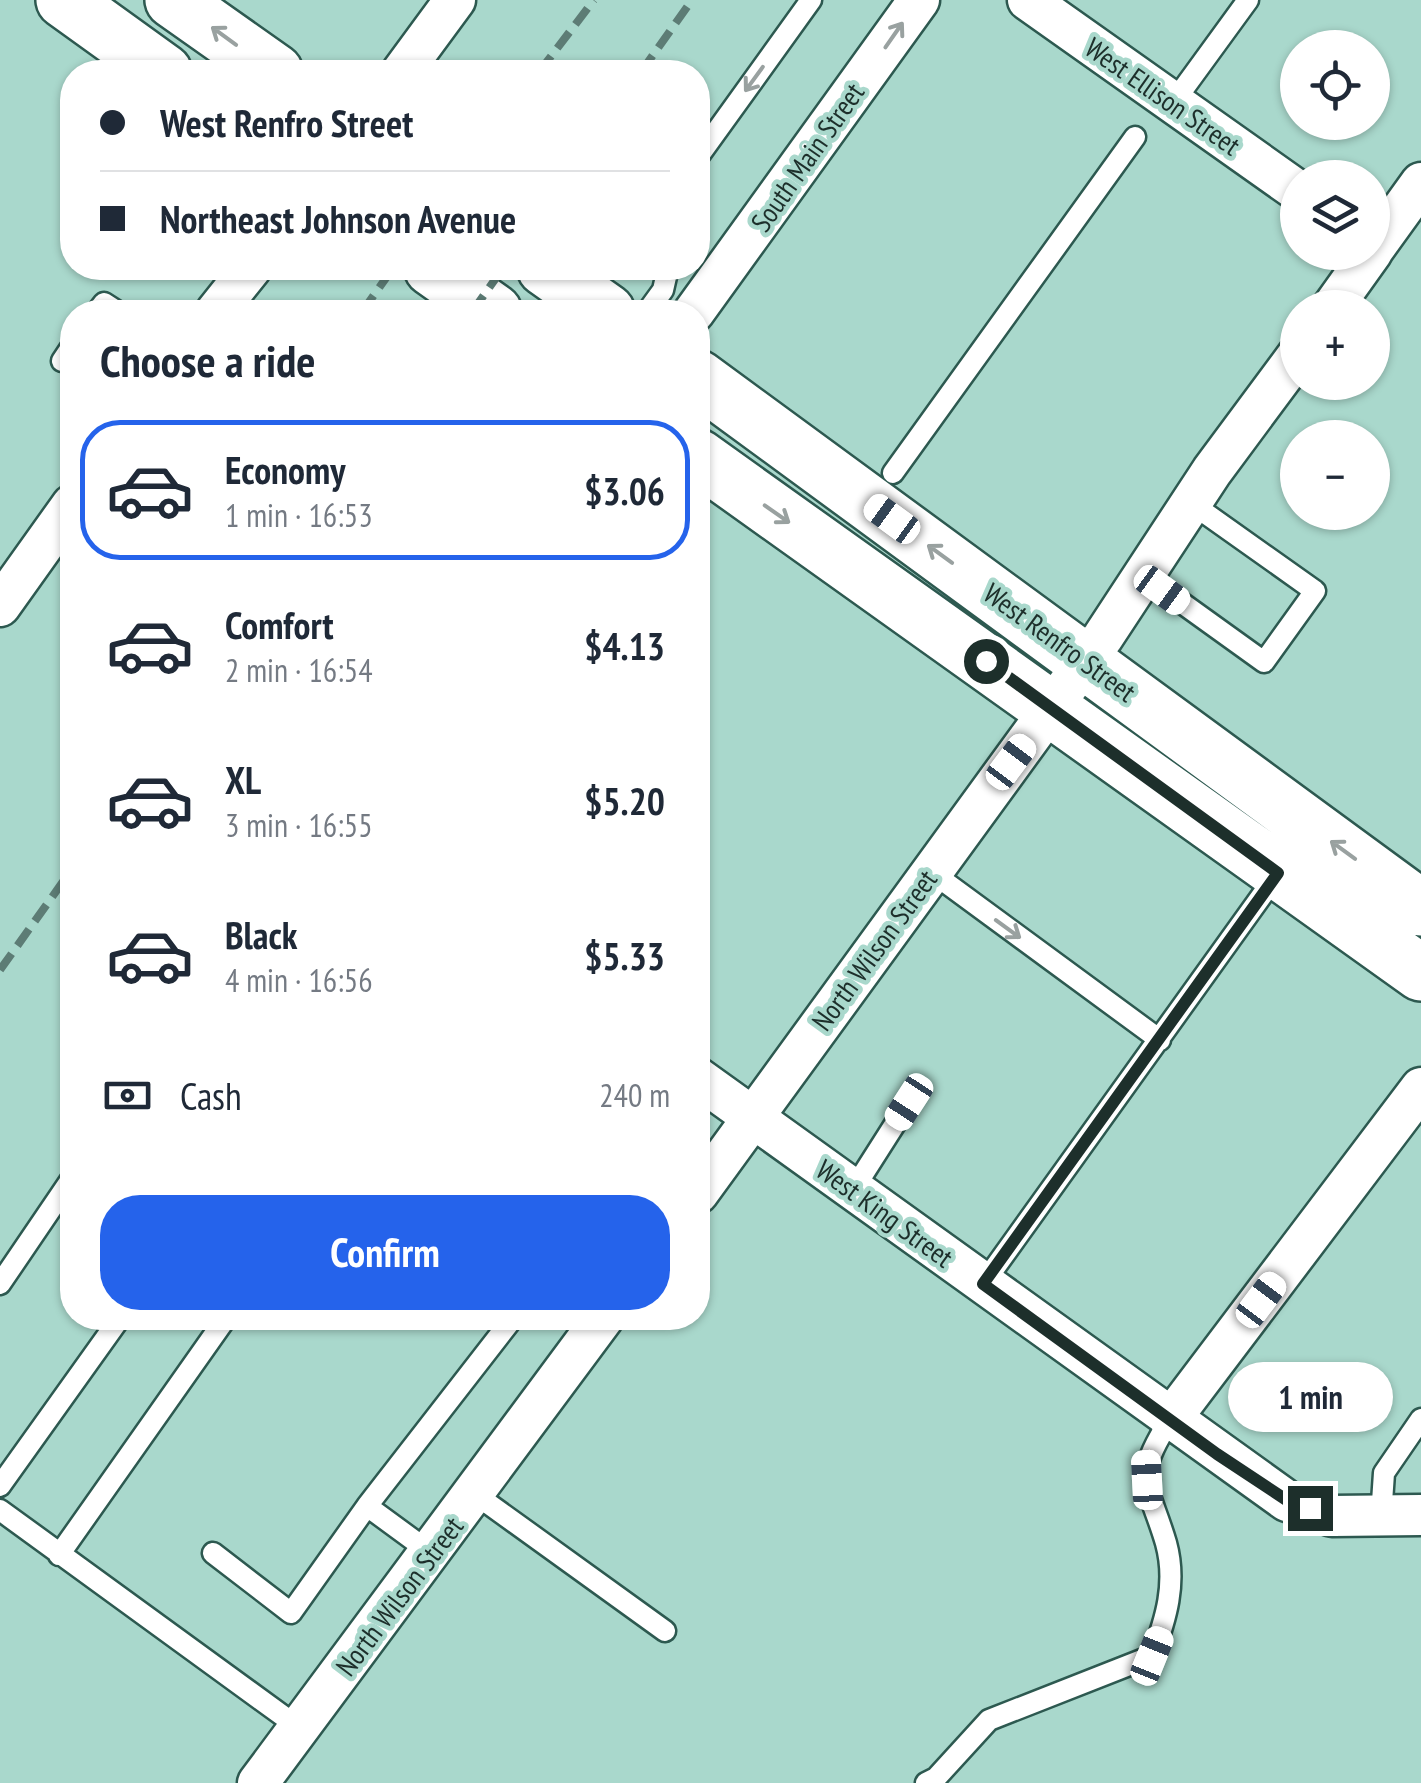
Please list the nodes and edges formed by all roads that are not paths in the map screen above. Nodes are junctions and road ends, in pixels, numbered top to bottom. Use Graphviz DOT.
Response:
graph roads {
  1 [pos="64,0"];
  2 [pos="174,0"];
  3 [pos="454,0"];
  4 [pos="811,0"];
  5 [pos="919,0"];
  6 [pos="1028,0"];
  7 [pos="1248,0"];
  8 [pos="147,60"];
  9 [pos="257,60"];
  10 [pos="411,60"];
  11 [pos="1173,103"];
  12 [pos="1135,137"];
  13 [pos="710,140"];
  14 [pos="1280,178"];
  15 [pos="1421,183"];
  16 [pos="1390,226"];
  17 [pos="712,269"];
  18 [pos="241,280"];
  19 [pos="449,280"];
  20 [pos="562,280"];
  21 [pos="226,300"];
  22 [pos="477,300"];
  23 [pos="590,300"];
  24 [pos="1280,379"];
  25 [pos="710,387"];
  26 [pos="710,466"];
  27 [pos="893,473"];
  28 [pos="1191,503"];
  29 [pos="60,520"];
  30 [pos="1143,576"];
  31 [pos="5,586"];
  32 [pos="1085,660"];
  33 [pos="1052,708"];
  34 [pos="930,871"];
  35 [pos="1278,873"];
  36 [pos="1421,908"];
  37 [pos="1421,973"];
  38 [pos="1160,1040"];
  39 [pos="710,1087"];
  40 [pos="1421,1088"];
  41 [pos="909,1102"];
  42 [pos="754,1118"];
  43 [pos="710,1176"];
  44 [pos="853,1190"];
  45 [pos="60,1196"];
  46 [pos="0,1284"];
  47 [pos="983,1284"];
  48 [pos="111,1330"];
  49 [pos="218,1330"];
  50 [pos="503,1330"];
  51 [pos="594,1330"];
  52 [pos="1170,1420"];
  53 [pos="1421,1420"];
  54 [pos="0,1486"];
  55 [pos="475,1494"];
  56 [pos="367,1506"];
  57 [pos="0,1510"];
  58 [pos="1421,1515"];
  59 [pos="1381,1517"];
  60 [pos="431,1553"];
  61 [pos="212,1554"];
  62 [pos="59,1555"];
  63 [pos="665,1631"];
  64 [pos="300,1729"];
  65 [pos="933,1781"];
  66 [pos="258,1783"];
  1 -- 8 [label="main road"];
  9 -- 2 [label="main road, one-way"];
  3 -- 10 [label="street"];
  4 -- 13 [label="lane, one-way"];
  17 -- 5 [label="street, South Main Street, one-way"];
  6 -- 11 [label="street, West Ellison Street"];
  7 -- 11 [label="lane"];
  11 -- 14 [label="street, West Ellison Street"];
  12 -- 27 [label="lane"];
  15 -- 16 [label="street"];
  18 -- 21 [label="street"];
  19 -- 22 [label="main road"];
  20 -- 23 [label="main road"];
  24 -- 28 [label="street, North Wilson Street"];
  32 -- 25 [label="main road, West Renfro Street, one-way"];
  26 -- 33 [label="main road, West Renfro Street, one-way"];
  28 -- 30 [label="street, North Wilson Street"];
  28 -- 30 [label="lane"];
  29 -- 31 [label="street"];
  30 -- 32 [label="street, North Wilson Street"];
  32 -- 33 [label="street, North Wilson Street"];
  36 -- 32 [label="main road, West Renfro Street, one-way"];
  33 -- 34 [label="street, North Wilson Street"];
  33 -- 35 [label="main road, West Renfro Street"];
  34 -- 38 [label="lane, one-way"];
  34 -- 42 [label="street, North Wilson Street"];
  35 -- 37 [label="main road, West Renfro Street"];
  35 -- 38 [label="lane"];
  38 -- 47 [label="lane"];
  39 -- 42 [label="street, West King Street"];
  40 -- 52 [label="street"];
  41 -- 44 [label="lane"];
  42 -- 43 [label="street, North Wilson Street"];
  42 -- 44 [label="street, West King Street"];
  44 -- 47 [label="street, West King Street"];
  45 -- 46 [label="lane"];
  47 -- 52 [label="street, West King Street"];
  48 -- 54 [label="lane"];
  49 -- 62 [label="lane"];
  50 -- 56 [label="lane"];
  51 -- 55 [label="street, North Wilson Street"];
  52 -- 59 [label="street, West King Street"];
  52 -- 65 [label="lane"];
  53 -- 59 [label="lane"];
  55 -- 60 [label="street, North Wilson Street"];
  55 -- 63 [label="lane"];
  56 -- 60 [label="lane"];
  56 -- 61 [label="lane"];
  57 -- 62 [label="lane"];
  58 -- 59 [label="street, West King Street"];
  60 -- 64 [label="street, North Wilson Street"];
  62 -- 64 [label="lane"];
  64 -- 66 [label="street, North Wilson Street"];
}
